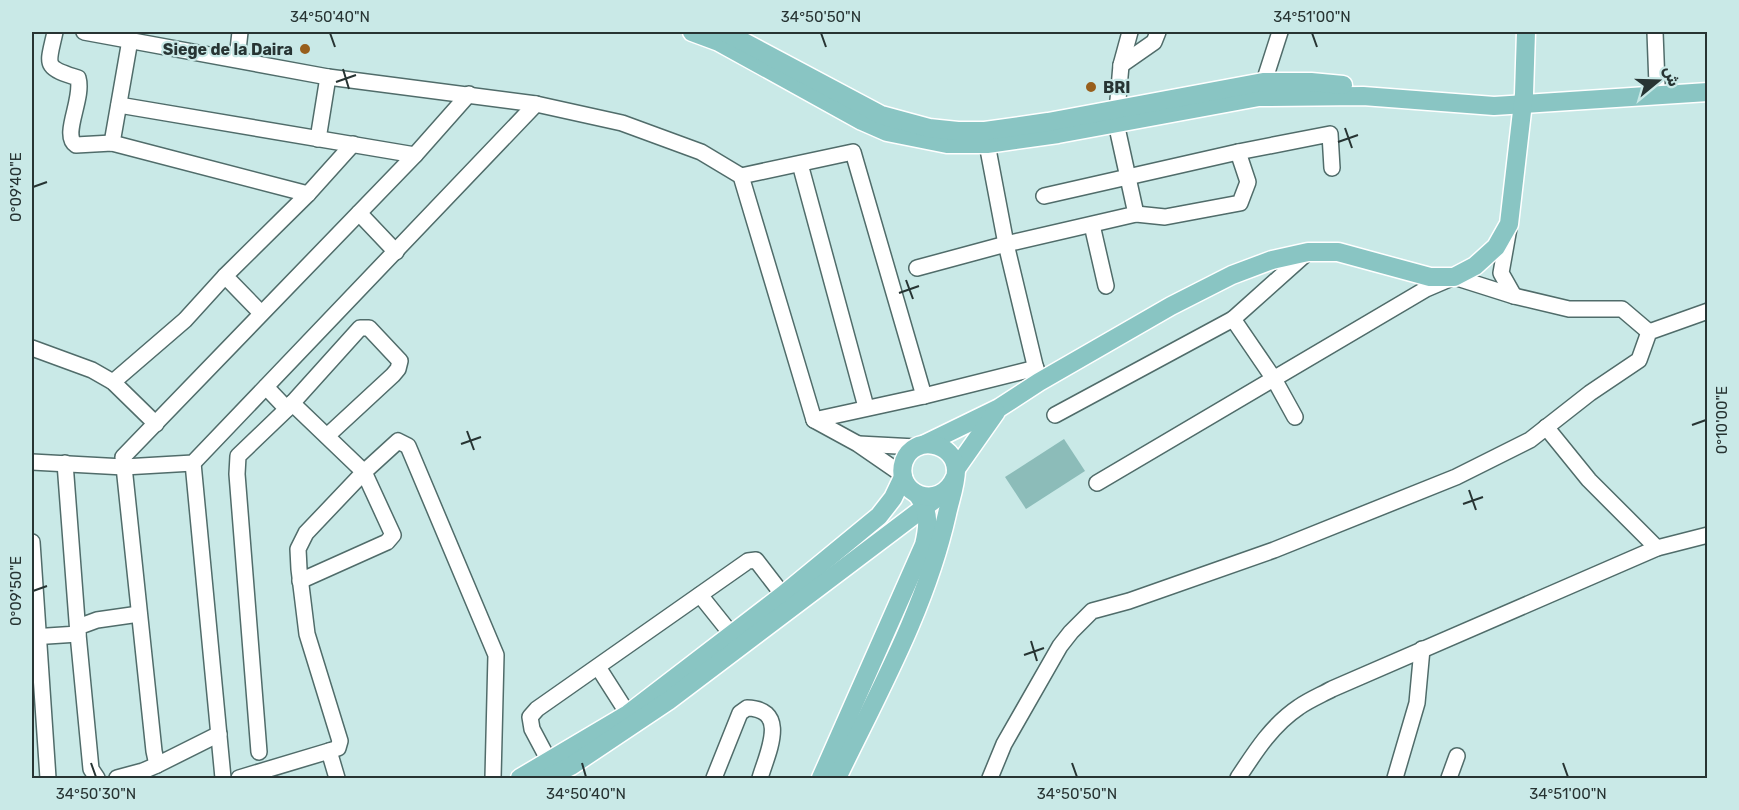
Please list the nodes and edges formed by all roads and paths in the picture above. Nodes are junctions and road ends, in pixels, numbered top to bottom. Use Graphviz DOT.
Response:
graph roads {
  1 [pos="55,32"];
  2 [pos="84,32"];
  3 [pos="240,32"];
  4 [pos="693,32"];
  5 [pos="725,32"];
  6 [pos="1130,32"];
  7 [pos="1158,32"];
  8 [pos="1280,32"];
  9 [pos="1526,32"];
  10 [pos="1655,32"];
  11 [pos="130,40"];
  12 [pos="237,60"];
  13 [pos="1121,65"];
  14 [pos="328,77"];
  15 [pos="1707,82"];
  16 [pos="1657,86"];
  17 [pos="1261,90"];
  18 [pos="1707,92"];
  19 [pos="469,94"];
  20 [pos="1524,99"];
  21 [pos="536,104"];
  22 [pos="119,105"];
  23 [pos="1117,115"];
  24 [pos="318,139"];
  25 [pos="112,143"];
  26 [pos="353,144"];
  27 [pos="987,144"];
  28 [pos="1239,152"];
  29 [pos="415,155"];
  30 [pos="800,164"];
  31 [pos="1332,168"];
  32 [pos="741,176"];
  33 [pos="1127,179"];
  34 [pos="308,194"];
  35 [pos="1044,196"];
  36 [pos="359,213"];
  37 [pos="1136,214"];
  38 [pos="1509,224"];
  39 [pos="1092,225"];
  40 [pos="1006,244"];
  41 [pos="396,252"];
  42 [pos="1308,252"];
  43 [pos="918,268"];
  44 [pos="225,276"];
  45 [pos="1454,277"];
  46 [pos="1106,286"];
  47 [pos="1514,296"];
  48 [pos="1707,312"];
  49 [pos="261,313"];
  50 [pos="1233,319"];
  51 [pos="1649,332"];
  52 [pos="32,348"];
  53 [pos="1038,375"];
  54 [pos="1274,379"];
  55 [pos="113,382"];
  56 [pos="266,387"];
  57 [pos="924,396"];
  58 [pos="290,406"];
  59 [pos="866,407"];
  60 [pos="999,408"];
  61 [pos="1055,415"];
  62 [pos="1295,417"];
  63 [pos="814,420"];
  64 [pos="156,424"];
  65 [pos="1546,427"];
  66 [pos="327,436"];
  67 [pos="858,444"];
  68 [pos="920,446"];
  69 [pos="32,462"];
  70 [pos="64,463"];
  71 [pos="193,464"];
  72 [pos="124,467"];
  73 [pos="364,472"];
  74 [pos="903,476"];
  75 [pos="952,479"];
  76 [pos="1097,483"];
  77 [pos="922,500"];
  78 [pos="1707,535"];
  79 [pos="32,542"];
  80 [pos="1657,548"];
  81 [pos="300,581"];
  82 [pos="700,595"];
  83 [pos="783,595"];
  84 [pos="139,614"];
  85 [pos="78,630"];
  86 [pos="732,635"];
  87 [pos="35,636"];
  88 [pos="1422,649"];
  89 [pos="598,667"];
  90 [pos="628,714"];
  91 [pos="219,734"];
  92 [pos="329,751"];
  93 [pos="259,752"];
  94 [pos="1457,756"];
  95 [pos="157,765"];
  96 [pos="548,770"];
  97 [pos="48,778"];
  98 [pos="97,778"];
  99 [pos="117,778"];
  100 [pos="223,778"];
  101 [pos="239,778"];
  102 [pos="337,778"];
  103 [pos="494,778"];
  104 [pos="520,778"];
  105 [pos="714,778"];
  106 [pos="760,778"];
  107 [pos="821,778"];
  108 [pos="837,778"];
  109 [pos="990,778"];
  110 [pos="1238,778"];
  111 [pos="1395,778"];
  112 [pos="1449,778"];
  1 -- 25 [label="street"];
  2 -- 11 [label="street"];
  3 -- 12 [label="street"];
  4 -- 27 [label="main road"];
  5 -- 23 [label="main road"];
  6 -- 13 [label="street"];
  7 -- 13 [label="street"];
  8 -- 17 [label="street"];
  9 -- 20 [label="main road"];
  10 -- 16 [label="street"];
  11 -- 12 [label="street"];
  11 -- 22 [label="street"];
  12 -- 14 [label="street"];
  13 -- 23 [label="street"];
  14 -- 19 [label="street"];
  14 -- 24 [label="street"];
  15 -- 16 [label="main road"];
  16 -- 20 [label="main road"];
  17 -- 20 [label="main road"];
  17 -- 23 [label="main road"];
  18 -- 20 [label="main road"];
  19 -- 21 [label="street"];
  19 -- 29 [label="street"];
  20 -- 38 [label="main road"];
  21 -- 32 [label="street"];
  21 -- 41 [label="street"];
  22 -- 24 [label="street"];
  22 -- 25 [label="street"];
  23 -- 27 [label="main road"];
  23 -- 33 [label="street"];
  24 -- 26 [label="street"];
  25 -- 34 [label="street"];
  26 -- 29 [label="street"];
  26 -- 34 [label="street"];
  27 -- 40 [label="street"];
  28 -- 31 [label="street"];
  28 -- 33 [label="street"];
  28 -- 37 [label="street"];
  29 -- 36 [label="street"];
  30 -- 32 [label="street"];
  30 -- 57 [label="street"];
  30 -- 59 [label="street"];
  32 -- 63 [label="street"];
  33 -- 35 [label="street"];
  33 -- 37 [label="street"];
  34 -- 44 [label="street"];
  36 -- 41 [label="street"];
  36 -- 49 [label="street"];
  37 -- 39 [label="street"];
  38 -- 45 [label="main road"];
  38 -- 47 [label="street"];
  39 -- 40 [label="street"];
  39 -- 46 [label="street"];
  40 -- 43 [label="street"];
  40 -- 53 [label="street"];
  41 -- 56 [label="street"];
  42 -- 45 [label="main road"];
  42 -- 50 [label="street"];
  42 -- 53 [label="main road"];
  44 -- 49 [label="street"];
  44 -- 55 [label="street"];
  45 -- 47 [label="street"];
  45 -- 54 [label="street"];
  47 -- 51 [label="street"];
  48 -- 51 [label="street"];
  49 -- 64 [label="street"];
  50 -- 54 [label="street"];
  50 -- 61 [label="street"];
  51 -- 65 [label="street"];
  52 -- 55 [label="street"];
  53 -- 57 [label="street"];
  53 -- 60 [label="main road"];
  54 -- 62 [label="street"];
  54 -- 76 [label="street"];
  55 -- 64 [label="street"];
  56 -- 58 [label="street"];
  56 -- 71 [label="street"];
  57 -- 59 [label="street"];
  58 -- 66 [label="street"];
  58 -- 66 [label="street"];
  58 -- 93 [label="street"];
  59 -- 63 [label="street"];
  60 -- 68 [label="main road"];
  60 -- 75 [label="main road"];
  63 -- 67 [label="street"];
  64 -- 72 [label="street"];
  65 -- 80 [label="street"];
  65 -- 109 [label="street"];
  66 -- 73 [label="street"];
  67 -- 68 [label="street"];
  67 -- 74 [label="street"];
  68 -- 74 [label="main road"];
  68 -- 75 [label="main road"];
  69 -- 70 [label="street"];
  70 -- 72 [label="street"];
  70 -- 85 [label="street"];
  71 -- 72 [label="street"];
  71 -- 91 [label="street"];
  72 -- 84 [label="street"];
  73 -- 81 [label="street"];
  73 -- 81 [label="street"];
  73 -- 103 [label="street"];
  74 -- 77 [label="main road"];
  74 -- 83 [label="main road"];
  75 -- 77 [label="main road"];
  75 -- 108 [label="main road"];
  77 -- 96 [label="main road"];
  77 -- 107 [label="main road"];
  78 -- 80 [label="street"];
  79 -- 87 [label="street"];
  80 -- 88 [label="street"];
  81 -- 92 [label="street"];
  82 -- 83 [label="street"];
  82 -- 86 [label="street"];
  82 -- 89 [label="street"];
  83 -- 86 [label="main road"];
  84 -- 85 [label="street"];
  84 -- 95 [label="street"];
  85 -- 87 [label="street"];
  85 -- 98 [label="street"];
  86 -- 90 [label="main road"];
  87 -- 97 [label="street"];
  88 -- 110 [label="street"];
  88 -- 111 [label="street"];
  89 -- 90 [label="street"];
  89 -- 96 [label="street"];
  90 -- 96 [label="main road"];
  91 -- 95 [label="street"];
  91 -- 100 [label="street"];
  92 -- 101 [label="street"];
  92 -- 102 [label="street"];
  94 -- 112 [label="street"];
  95 -- 99 [label="street"];
  96 -- 104 [label="main road"];
  105 -- 106 [label="street"];
}
